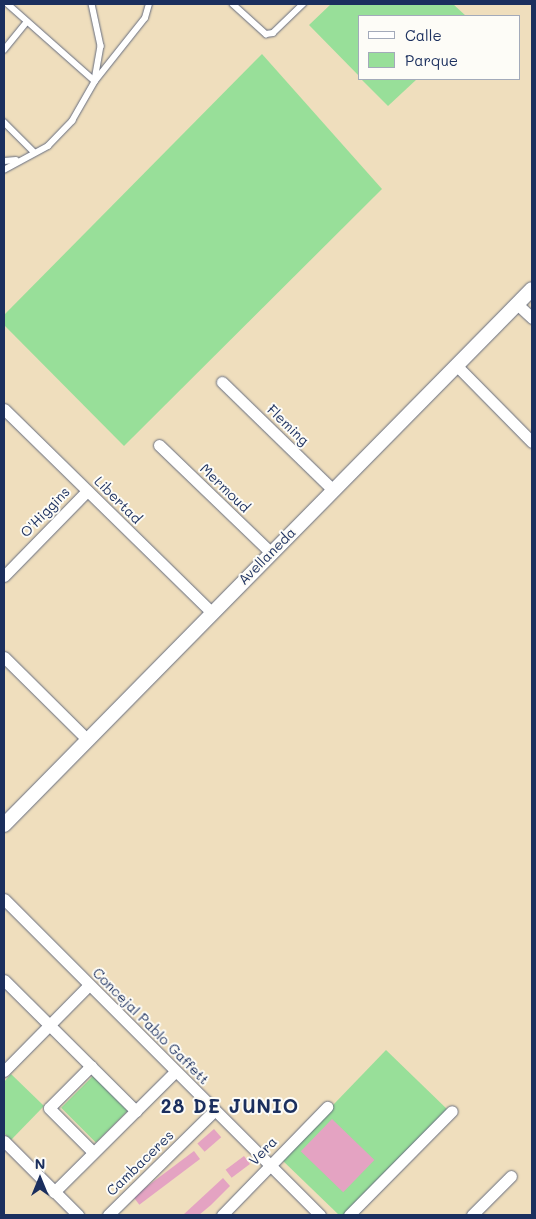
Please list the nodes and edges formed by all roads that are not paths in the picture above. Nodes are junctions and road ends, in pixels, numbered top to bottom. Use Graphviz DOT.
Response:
graph roads {
  1 [pos="8,4"];
  2 [pos="92,4"];
  3 [pos="149,4"];
  4 [pos="233,4"];
  5 [pos="303,4"];
  6 [pos="27,22"];
  7 [pos="4,50"];
  8 [pos="95,81"];
  9 [pos="4,122"];
  10 [pos="34,152"];
  11 [pos="16,160"];
  12 [pos="4,161"];
  13 [pos="4,170"];
  14 [pos="532,289"];
  15 [pos="518,304"];
  16 [pos="532,318"];
  17 [pos="456,365"];
  18 [pos="222,382"];
  19 [pos="4,409"];
  20 [pos="532,442"];
  21 [pos="159,445"];
  22 [pos="332,490"];
  23 [pos="87,491"];
  24 [pos="270,552"];
  25 [pos="4,576"];
  26 [pos="210,612"];
  27 [pos="4,657"];
  28 [pos="87,739"];
  29 [pos="4,825"];
  30 [pos="4,899"];
  31 [pos="89,985"];
  32 [pos="6,987"];
  33 [pos="50,1024"];
  34 [pos="91,1066"];
  35 [pos="4,1071"];
  36 [pos="175,1072"];
  37 [pos="327,1107"];
  38 [pos="136,1111"];
  39 [pos="214,1111"];
  40 [pos="452,1111"];
  41 [pos="4,1141"];
  42 [pos="93,1152"];
  43 [pos="270,1166"];
  44 [pos="511,1176"];
  45 [pos="54,1192"];
  46 [pos="78,1215"];
  47 [pos="108,1215"];
  48 [pos="222,1215"];
  49 [pos="320,1215"];
  50 [pos="349,1215"];
  51 [pos="472,1215"];
  1 -- 6 [label="lane"];
  2 -- 8 [label="lane"];
  3 -- 8 [label="lane"];
  4 -- 5 [label="lane"];
  6 -- 7 [label="lane"];
  6 -- 8 [label="lane"];
  8 -- 10 [label="lane"];
  9 -- 10 [label="lane"];
  10 -- 11 [label="lane"];
  11 -- 12 [label="lane"];
  11 -- 13 [label="lane"];
  14 -- 15 [label="street, Avellaneda"];
  15 -- 16 [label="street"];
  15 -- 17 [label="street, Avellaneda"];
  17 -- 20 [label="street"];
  17 -- 22 [label="street, Avellaneda"];
  18 -- 22 [label="street, Fleming"];
  19 -- 23 [label="street, Libertad"];
  21 -- 24 [label="street, Mermoud"];
  22 -- 24 [label="street, Avellaneda"];
  23 -- 25 [label="street, O'Higgins"];
  23 -- 26 [label="street, Libertad"];
  24 -- 26 [label="street, Avellaneda"];
  26 -- 28 [label="street, Avellaneda"];
  27 -- 28 [label="street"];
  28 -- 29 [label="street, Avellaneda"];
  30 -- 31 [label="street, Concejal Pablo Gaffett"];
  31 -- 33 [label="street"];
  31 -- 36 [label="street, Concejal Pablo Gaffett"];
  32 -- 33 [label="street"];
  33 -- 34 [label="street"];
  33 -- 35 [label="street"];
  34 -- 38 [label="street"];
  34 -- 42 [label="street"];
  36 -- 38 [label="street"];
  36 -- 39 [label="street, Concejal Pablo Gaffett"];
  37 -- 43 [label="street, Vera"];
  38 -- 42 [label="street"];
  39 -- 43 [label="street, Concejal Pablo Gaffett"];
  39 -- 47 [label="street, Cambaceres"];
  40 -- 50 [label="street"];
  41 -- 45 [label="street"];
  42 -- 45 [label="street"];
  43 -- 48 [label="street, Vera"];
  43 -- 49 [label="street, Concejal Pablo Gaffett"];
  44 -- 51 [label="street"];
  45 -- 46 [label="street"];
}
